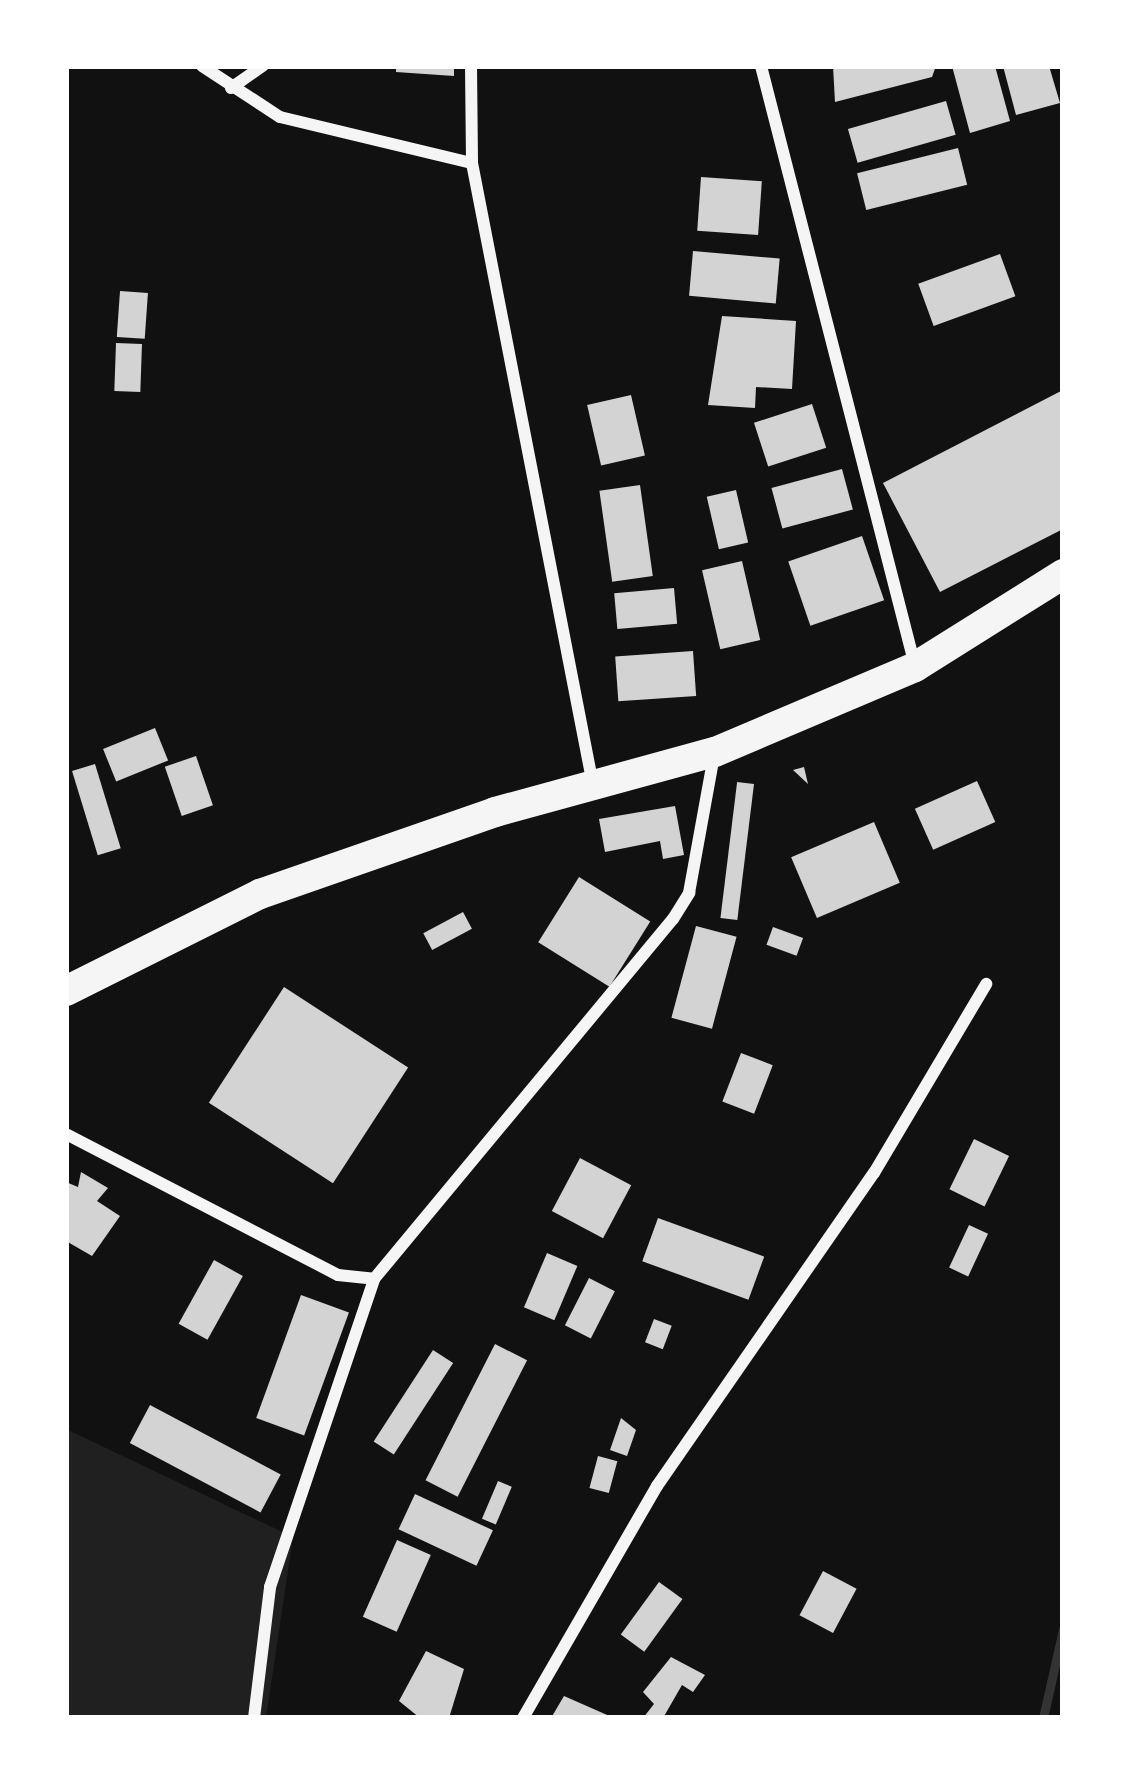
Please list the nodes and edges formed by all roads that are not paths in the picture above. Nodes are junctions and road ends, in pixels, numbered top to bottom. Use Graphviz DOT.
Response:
graph roads {
  1 [pos="202,66"];
  2 [pos="263,66"];
  3 [pos="471,66"];
  4 [pos="761,66"];
  5 [pos="231,88"];
  6 [pos="472,164"];
  7 [pos="1063,574"];
  8 [pos="915,667"];
  9 [pos="715,752"];
  10 [pos="593,785"];
  11 [pos="986,984"];
  12 [pos="66,991"];
  13 [pos="66,1135"];
  14 [pos="374,1279"];
  15 [pos="254,1718"];
  16 [pos="523,1718"];
  1 -- 5 [label="street"];
  2 -- 5 [label="street"];
  3 -- 6 [label="street"];
  4 -- 8 [label="street"];
  5 -- 6 [label="street"];
  6 -- 10 [label="street"];
  7 -- 8 [label="main road"];
  8 -- 9 [label="main road"];
  9 -- 10 [label="main road"];
  9 -- 14 [label="street"];
  10 -- 12 [label="main road"];
  11 -- 16 [label="street"];
  13 -- 14 [label="street"];
  14 -- 15 [label="street"];
}
